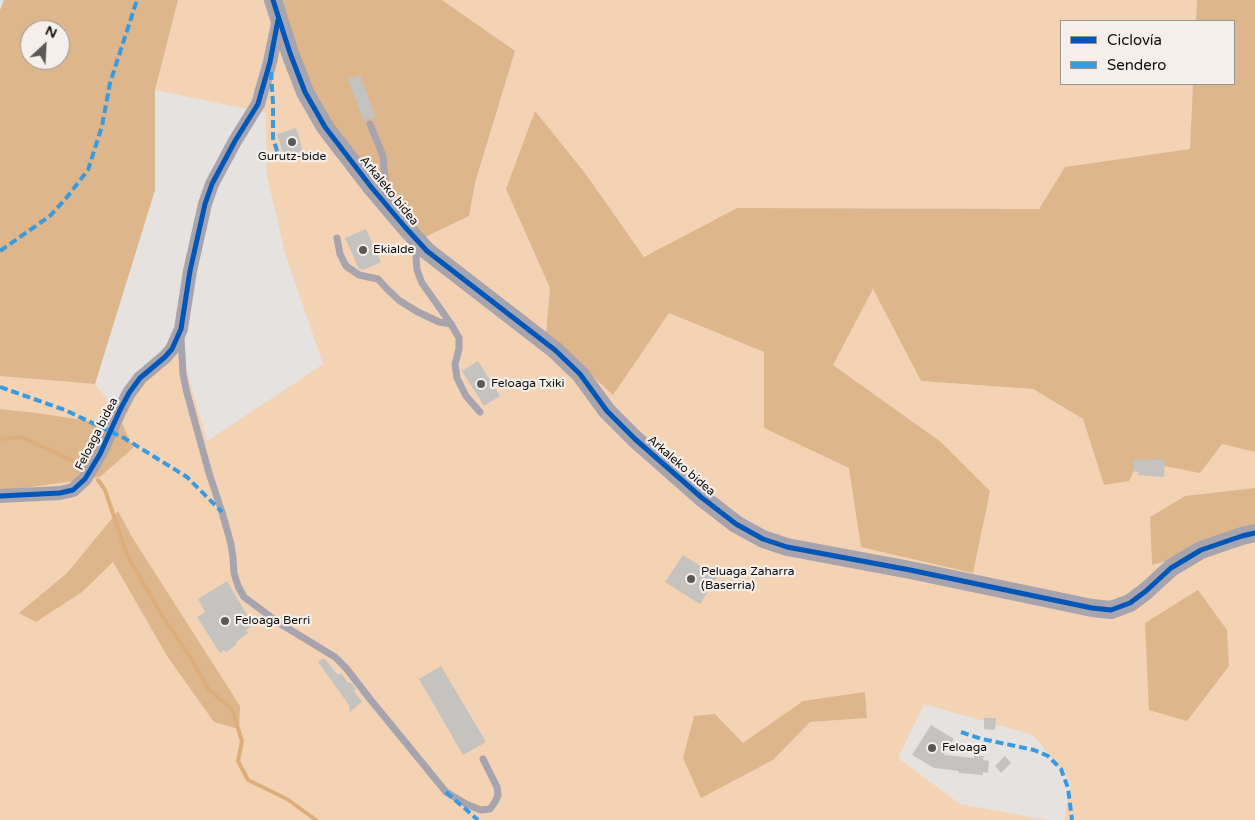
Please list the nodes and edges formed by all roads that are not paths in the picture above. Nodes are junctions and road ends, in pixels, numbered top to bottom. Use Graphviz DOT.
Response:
graph roads {
  1 [pos="272,0"];
  2 [pos="279,20"];
  3 [pos="370,124"];
  4 [pos="386,204"];
  5 [pos="337,238"];
  6 [pos="421,244"];
  7 [pos="451,324"];
  8 [pos="181,329"];
  9 [pos="480,412"];
  10 [pos="0,496"];
  11 [pos="1255,534"];
  12 [pos="483,759"];
  1 -- 2 [label="street, Arkaleko bidea"];
  2 -- 4 [label="street, Arkaleko bidea"];
  2 -- 8 [label="street, Feloaga bidea"];
  3 -- 4 [label="lane"];
  4 -- 6 [label="street, Arkaleko bidea"];
  5 -- 7 [label="lane"];
  6 -- 7 [label="lane"];
  6 -- 11 [label="street, Arkaleko bidea"];
  7 -- 9 [label="lane"];
  8 -- 10 [label="street, Feloaga bidea"];
  8 -- 12 [label="lane"];
}
